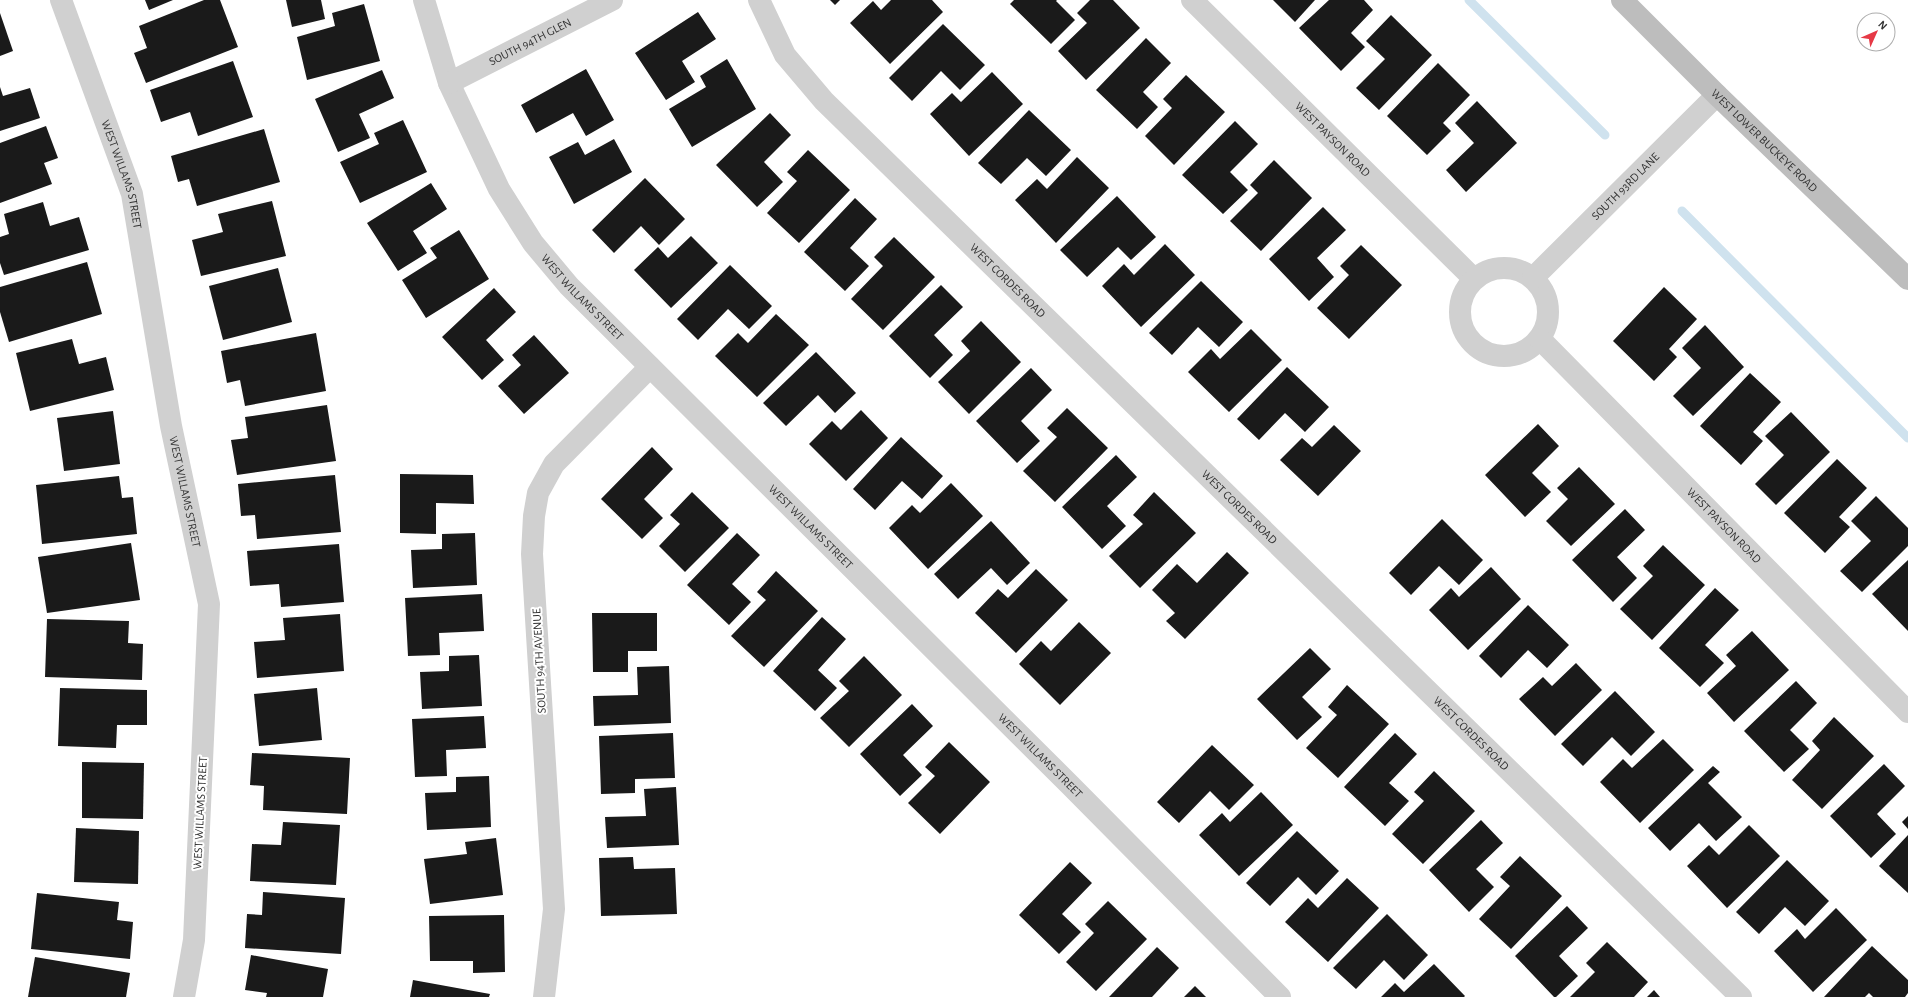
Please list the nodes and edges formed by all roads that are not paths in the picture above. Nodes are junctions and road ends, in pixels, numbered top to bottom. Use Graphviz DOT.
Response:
graph roads {
  1 [pos="61,0"];
  2 [pos="424,0"];
  3 [pos="612,0"];
  4 [pos="759,0"];
  5 [pos="1192,0"];
  6 [pos="1622,0"];
  7 [pos="449,84"];
  8 [pos="1717,95"];
  9 [pos="1533,278"];
  10 [pos="1474,279"];
  11 [pos="1908,279"];
  12 [pos="1540,339"];
  13 [pos="650,367"];
  14 [pos="1908,712"];
  15 [pos="184,997"];
  16 [pos="544,997"];
  17 [pos="1280,997"];
  18 [pos="1741,997"];
  1 -- 15 [label="street, WEST WILLAMS STREET"];
  2 -- 7 [label="street, WEST WILLAMS STREET"];
  3 -- 7 [label="street, SOUTH 94TH GLEN"];
  4 -- 18 [label="street, WEST CORDES ROAD"];
  5 -- 10 [label="street, WEST PAYSON ROAD"];
  6 -- 8 [label="main road, WEST LOWER BUCKEYE ROAD"];
  7 -- 13 [label="street, WEST WILLAMS STREET"];
  8 -- 9 [label="street, SOUTH 93RD LANE"];
  8 -- 11 [label="main road, WEST LOWER BUCKEYE ROAD"];
  9 -- 10 [label="street"];
  9 -- 12 [label="street"];
  10 -- 12 [label="street"];
  12 -- 14 [label="street, WEST PAYSON ROAD"];
  13 -- 16 [label="street, SOUTH 94TH AVENUE"];
  13 -- 17 [label="street, WEST WILLAMS STREET"];
}
